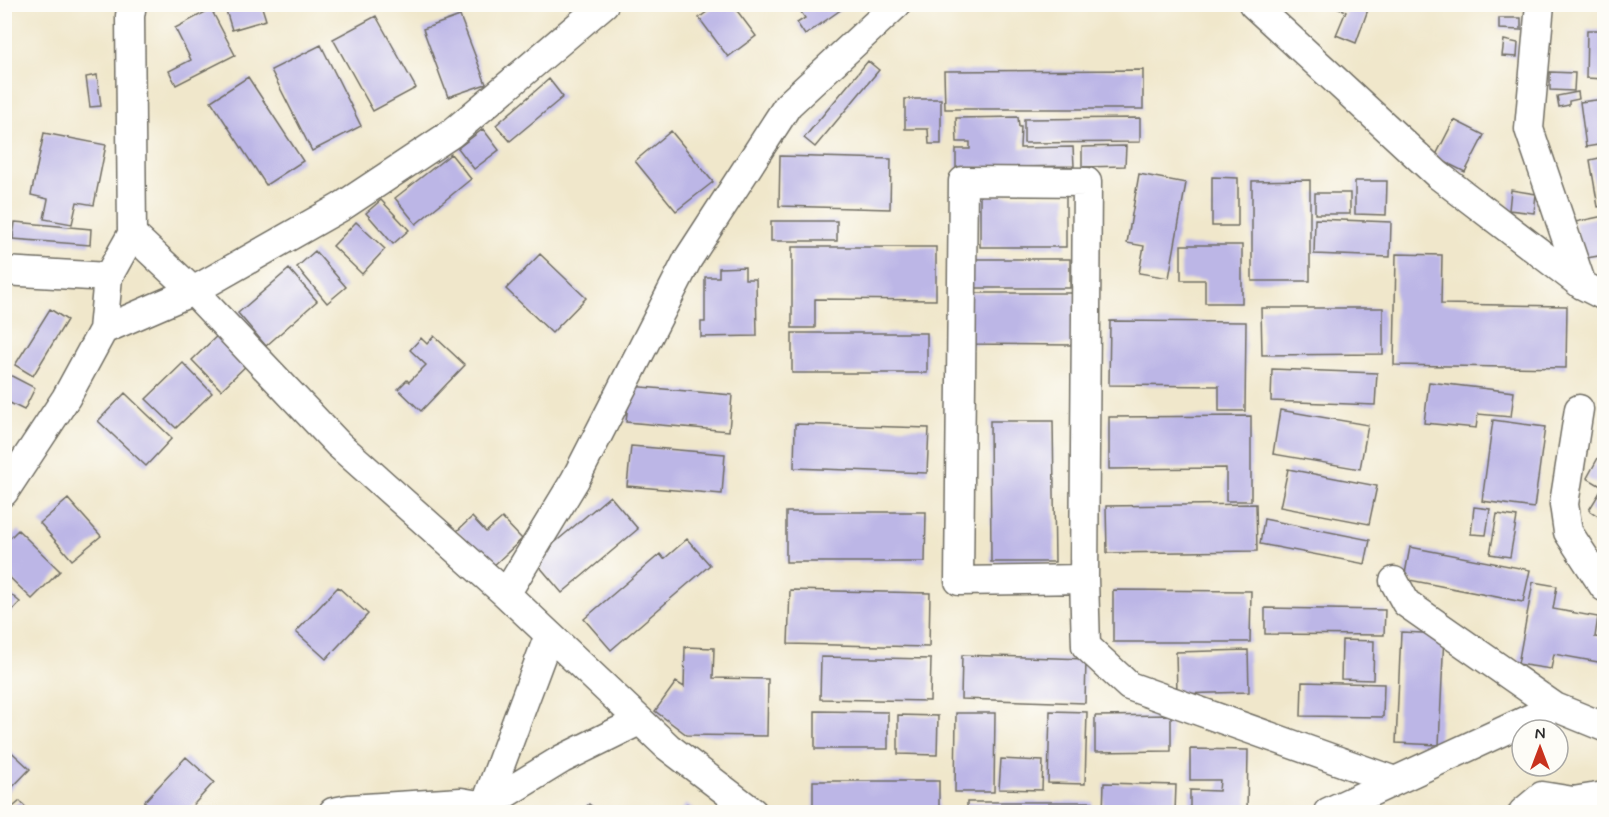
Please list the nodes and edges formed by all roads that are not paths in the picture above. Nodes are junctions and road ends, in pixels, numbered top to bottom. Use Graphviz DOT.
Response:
graph roads {
  1 [pos="132,4"];
  2 [pos="604,4"];
  3 [pos="897,4"];
  4 [pos="1253,4"];
  5 [pos="1540,4"];
  6 [pos="132,234"];
  7 [pos="4,271"];
  8 [pos="108,277"];
  9 [pos="1593,290"];
  10 [pos="193,291"];
  11 [pos="103,330"];
  12 [pos="1579,409"];
  13 [pos="4,492"];
  14 [pos="1084,579"];
  15 [pos="1394,581"];
  16 [pos="1605,587"];
  17 [pos="506,594"];
  18 [pos="549,635"];
  19 [pos="1555,707"];
  20 [pos="639,721"];
  21 [pos="1605,727"];
  22 [pos="1395,781"];
  23 [pos="1605,795"];
  24 [pos="483,809"];
  25 [pos="333,813"];
  26 [pos="753,813"];
  27 [pos="1328,813"];
  28 [pos="1523,813"];
  1 -- 6 [label="street"];
  2 -- 10 [label="street"];
  3 -- 17 [label="street"];
  4 -- 9 [label="street"];
  5 -- 9 [label="street"];
  6 -- 8 [label="street"];
  6 -- 10 [label="street"];
  7 -- 8 [label="street"];
  8 -- 11 [label="street"];
  10 -- 11 [label="street"];
  10 -- 17 [label="street"];
  11 -- 13 [label="street"];
  12 -- 16 [label="street"];
  14 -- 14 [label="street"];
  14 -- 22 [label="street"];
  15 -- 19 [label="street"];
  17 -- 18 [label="street"];
  18 -- 20 [label="street"];
  18 -- 24 [label="street"];
  19 -- 21 [label="street"];
  19 -- 22 [label="street"];
  20 -- 24 [label="street"];
  20 -- 26 [label="street"];
  22 -- 27 [label="street"];
  23 -- 28 [label="street"];
  24 -- 25 [label="street"];
}
